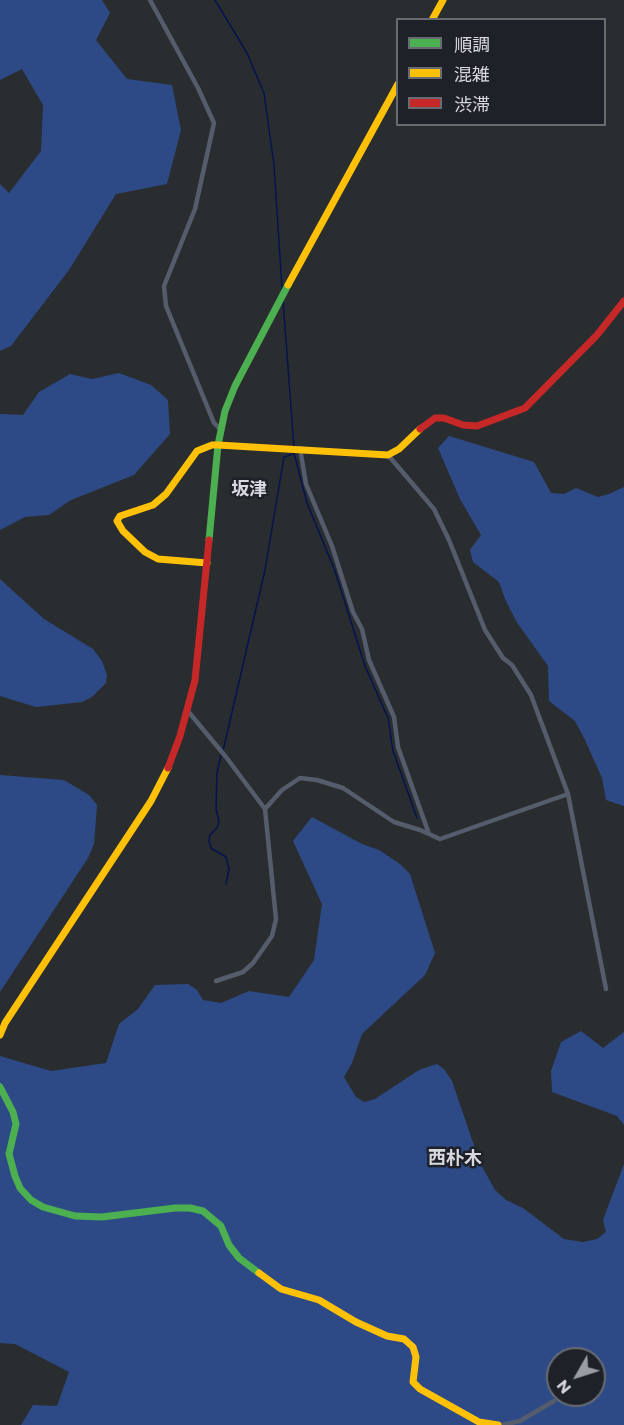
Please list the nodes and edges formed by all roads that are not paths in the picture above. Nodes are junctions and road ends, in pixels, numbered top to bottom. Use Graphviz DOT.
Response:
graph roads {
  1 [pos="150,0"];
  2 [pos="443,0"];
  3 [pos="433,18"];
  4 [pos="396,88"];
  5 [pos="624,301"];
  6 [pos="221,430"];
  7 [pos="218,445"];
  8 [pos="296,448"];
  9 [pos="388,455"];
  10 [pos="207,563"];
  11 [pos="187,710"];
  12 [pos="568,794"];
  13 [pos="264,809"];
  14 [pos="429,834"];
  15 [pos="216,981"];
  16 [pos="606,989"];
  17 [pos="3,1023"];
  18 [pos="0,1035"];
  19 [pos="0,1088"];
  20 [pos="546,1406"];
  21 [pos="500,1425"];
  1 -- 6 [label="street"];
  2 -- 3 [label="street"];
  4 -- 6 [label="street"];
  5 -- 9 [label="street"];
  6 -- 7 [label="street"];
  7 -- 8 [label="street"];
  7 -- 10 [label="street"];
  7 -- 10 [label="street"];
  8 -- 9 [label="street"];
  8 -- 14 [label="street"];
  9 -- 12 [label="street"];
  10 -- 11 [label="street"];
  11 -- 13 [label="street"];
  11 -- 17 [label="street"];
  12 -- 14 [label="street"];
  12 -- 16 [label="street"];
  13 -- 14 [label="street"];
  13 -- 15 [label="street"];
  17 -- 18 [label="street"];
  19 -- 21 [label="street"];
  20 -- 21 [label="street"];
}
